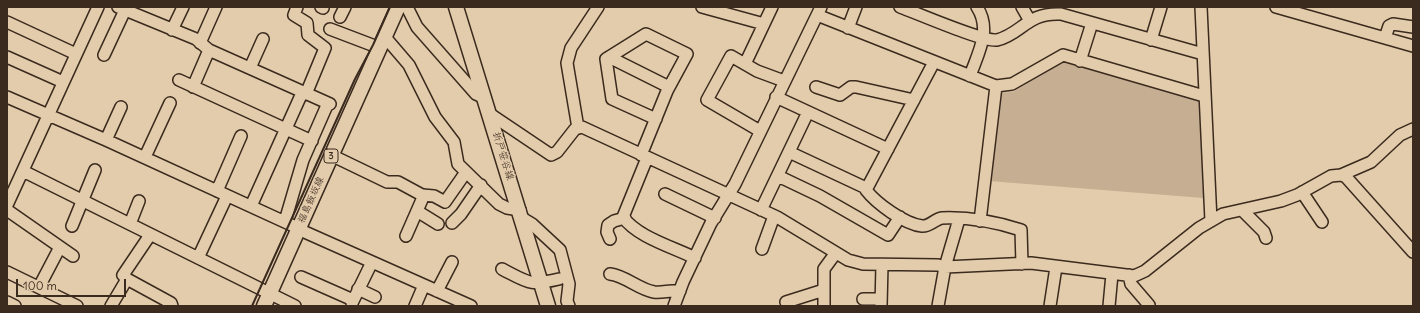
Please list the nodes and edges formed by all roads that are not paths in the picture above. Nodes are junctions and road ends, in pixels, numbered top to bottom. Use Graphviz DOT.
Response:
graph roads {
  1 [pos="98,7"];
  2 [pos="183,7"];
  3 [pos="216,7"];
  4 [pos="297,7"];
  5 [pos="456,7"];
  6 [pos="598,7"];
  7 [pos="702,7"];
  8 [pos="772,7"];
  9 [pos="856,7"];
  10 [pos="900,7"];
  11 [pos="977,7"];
  12 [pos="1022,7"];
  13 [pos="1161,7"];
  14 [pos="1201,7"];
  15 [pos="1276,7"];
  16 [pos="121,8"];
  17 [pos="398,8"];
  18 [pos="819,11"];
  19 [pos="1030,21"];
  20 [pos="7,22"];
  21 [pos="1092,23"];
  22 [pos="764,24"];
  23 [pos="1413,27"];
  24 [pos="848,28"];
  25 [pos="330,29"];
  26 [pos="172,30"];
  27 [pos="983,37"];
  28 [pos="1385,38"];
  29 [pos="263,39"];
  30 [pos="1151,40"];
  31 [pos="383,42"];
  32 [pos="200,43"];
  33 [pos="1413,46"];
  34 [pos="209,50"];
  35 [pos="76,54"];
  36 [pos="1203,54"];
  37 [pos="104,55"];
  38 [pos="609,56"];
  39 [pos="7,57"];
  40 [pos="1080,61"];
  41 [pos="934,62"];
  42 [pos="745,64"];
  43 [pos="250,68"];
  44 [pos="970,76"];
  45 [pos="786,77"];
  46 [pos="179,80"];
  47 [pos="64,82"];
  48 [pos="996,86"];
  49 [pos="193,87"];
  50 [pos="669,87"];
  51 [pos="816,87"];
  52 [pos="304,93"];
  53 [pos="1204,96"];
  54 [pos="7,97"];
  55 [pos="776,97"];
  56 [pos="485,98"];
  57 [pos="914,100"];
  58 [pos="170,103"];
  59 [pos="121,107"];
  60 [pos="808,112"];
  61 [pos="490,114"];
  62 [pos="48,116"];
  63 [pos="656,118"];
  64 [pos="578,128"];
  65 [pos="286,129"];
  66 [pos="1413,129"];
  67 [pos="760,131"];
  68 [pos="241,136"];
  69 [pos="106,140"];
  70 [pos="312,141"];
  71 [pos="888,149"];
  72 [pos="789,152"];
  73 [pos="331,156"];
  74 [pos="644,156"];
  75 [pos="145,157"];
  76 [pos="95,170"];
  77 [pos="1356,170"];
  78 [pos="23,171"];
  79 [pos="466,172"];
  80 [pos="1341,175"];
  81 [pos="778,176"];
  82 [pos="1368,176"];
  83 [pos="481,185"];
  84 [pos="866,188"];
  85 [pos="1302,192"];
  86 [pos="222,193"];
  87 [pos="664,194"];
  88 [pos="424,195"];
  89 [pos="728,195"];
  90 [pos="82,200"];
  91 [pos="139,201"];
  92 [pos="7,205"];
  93 [pos="251,206"];
  94 [pos="7,210"];
  95 [pos="761,210"];
  96 [pos="1242,210"];
  97 [pos="417,211"];
  98 [pos="521,214"];
  99 [pos="774,216"];
  100 [pos="900,217"];
  101 [pos="625,218"];
  102 [pos="714,218"];
  103 [pos="959,219"];
  104 [pos="286,221"];
  105 [pos="980,221"];
  106 [pos="1211,221"];
  107 [pos="1322,222"];
  108 [pos="452,223"];
  109 [pos="130,224"];
  110 [pos="438,224"];
  111 [pos="72,226"];
  112 [pos="298,228"];
  113 [pos="150,234"];
  114 [pos="406,236"];
  115 [pos="1266,238"];
  116 [pos="610,239"];
  117 [pos="60,247"];
  118 [pos="762,249"];
  119 [pos="1413,252"];
  120 [pos="835,254"];
  121 [pos="73,256"];
  122 [pos="198,258"];
  123 [pos="695,258"];
  124 [pos="372,262"];
  125 [pos="452,262"];
  126 [pos="1022,264"];
  127 [pos="882,265"];
  128 [pos="945,267"];
  129 [pos="1056,267"];
  130 [pos="502,269"];
  131 [pos="7,272"];
  132 [pos="610,274"];
  133 [pos="1112,274"];
  134 [pos="1129,275"];
  135 [pos="301,277"];
  136 [pos="127,279"];
  137 [pos="559,279"];
  138 [pos="541,283"];
  139 [pos="424,285"];
  140 [pos="39,288"];
  141 [pos="358,289"];
  142 [pos="824,290"];
  143 [pos="436,291"];
  144 [pos="680,291"];
  145 [pos="375,297"];
  146 [pos="864,299"];
  147 [pos="266,300"];
  148 [pos="7,302"];
  149 [pos="786,302"];
  150 [pos="881,302"];
  151 [pos="72,305"];
  152 [pos="466,305"];
  153 [pos="1149,305"];
  154 [pos="15,306"];
  155 [pos="111,306"];
  156 [pos="172,306"];
  157 [pos="294,306"];
  158 [pos="415,306"];
  159 [pos="548,306"];
  160 [pos="570,306"];
  161 [pos="674,306"];
  162 [pos="824,306"];
  163 [pos="938,306"];
  164 [pos="1050,306"];
  165 [pos="1109,306"];
  1 -- 35 [label="street"];
  2 -- 26 [label="street"];
  3 -- 32 [label="street"];
  4 -- 52 [label="street"];
  5 -- 56 [label="main road, 折戸笹谷線"];
  6 -- 64 [label="street"];
  7 -- 22 [label="street"];
  8 -- 22 [label="street"];
  9 -- 24 [label="street"];
  10 -- 27 [label="street"];
  11 -- 27 [label="street"];
  12 -- 19 [label="street"];
  13 -- 30 [label="street"];
  14 -- 36 [label="street"];
  15 -- 28 [label="street"];
  16 -- 26 [label="street"];
  16 -- 37 [label="street"];
  17 -- 31 [label="main road, 福島飯坂線 / 3"];
  17 -- 56 [label="street"];
  18 -- 24 [label="street"];
  18 -- 45 [label="street"];
  19 -- 21 [label="street"];
  19 -- 27 [label="street"];
  20 -- 35 [label="street"];
  21 -- 30 [label="street"];
  21 -- 40 [label="street"];
  22 -- 42 [label="street"];
  23 -- 28 [label="street"];
  24 -- 41 [label="street"];
  25 -- 31 [label="street"];
  26 -- 32 [label="street"];
  27 -- 44 [label="street"];
  28 -- 33 [label="street"];
  29 -- 43 [label="street"];
  30 -- 36 [label="street"];
  31 -- 73 [label="main road, 福島飯坂線 / 3"];
  31 -- 79 [label="street"];
  32 -- 34 [label="street"];
  34 -- 43 [label="street"];
  34 -- 49 [label="street"];
  35 -- 47 [label="street"];
  36 -- 53 [label="street"];
  38 -- 50 [label="street"];
  38 -- 50 [label="street"];
  38 -- 63 [label="street"];
  39 -- 47 [label="street"];
  40 -- 48 [label="street"];
  40 -- 53 [label="street"];
  41 -- 44 [label="street"];
  41 -- 57 [label="street"];
  42 -- 45 [label="street"];
  42 -- 67 [label="street"];
  43 -- 52 [label="street"];
  44 -- 48 [label="street"];
  45 -- 55 [label="street"];
  46 -- 49 [label="street"];
  47 -- 62 [label="street"];
  48 -- 105 [label="street"];
  49 -- 65 [label="street"];
  50 -- 63 [label="street"];
  51 -- 57 [label="street"];
  52 -- 65 [label="street"];
  52 -- 70 [label="street"];
  53 -- 106 [label="street"];
  54 -- 62 [label="street"];
  55 -- 60 [label="street"];
  55 -- 67 [label="street"];
  56 -- 61 [label="main road, 折戸笹谷線"];
  57 -- 71 [label="street"];
  58 -- 75 [label="street"];
  59 -- 69 [label="street"];
  60 -- 71 [label="street"];
  60 -- 72 [label="street"];
  61 -- 64 [label="street"];
  61 -- 98 [label="main road, 折戸笹谷線"];
  62 -- 69 [label="street"];
  62 -- 78 [label="street"];
  63 -- 74 [label="street"];
  64 -- 74 [label="street"];
  65 -- 70 [label="street"];
  65 -- 93 [label="street"];
  66 -- 77 [label="street"];
  67 -- 89 [label="street"];
  68 -- 86 [label="street"];
  69 -- 75 [label="street"];
  70 -- 104 [label="street"];
  71 -- 84 [label="street"];
  72 -- 81 [label="street"];
  72 -- 84 [label="street"];
  73 -- 88 [label="street"];
  73 -- 112 [label="main road, 福島飯坂線 / 3"];
  74 -- 89 [label="street"];
  74 -- 101 [label="street"];
  75 -- 86 [label="street"];
  76 -- 90 [label="street"];
  77 -- 80 [label="street"];
  77 -- 82 [label="street"];
  78 -- 90 [label="street"];
  78 -- 92 [label="street"];
  79 -- 83 [label="street"];
  79 -- 88 [label="street"];
  80 -- 85 [label="street"];
  80 -- 119 [label="street"];
  81 -- 95 [label="street"];
  81 -- 100 [label="street"];
  83 -- 98 [label="street"];
  83 -- 108 [label="street"];
  84 -- 100 [label="street"];
  85 -- 96 [label="street"];
  85 -- 107 [label="street"];
  86 -- 93 [label="street"];
  86 -- 122 [label="street"];
  87 -- 102 [label="street"];
  88 -- 97 [label="street"];
  89 -- 95 [label="street"];
  89 -- 102 [label="street"];
  90 -- 109 [label="street"];
  90 -- 111 [label="street"];
  91 -- 109 [label="street"];
  93 -- 104 [label="street"];
  94 -- 117 [label="street"];
  95 -- 99 [label="street"];
  96 -- 106 [label="street"];
  96 -- 115 [label="street"];
  97 -- 110 [label="street"];
  97 -- 114 [label="street"];
  98 -- 138 [label="main road, 折戸笹谷線"];
  98 -- 160 [label="street"];
  99 -- 118 [label="street"];
  99 -- 120 [label="street"];
  100 -- 103 [label="street"];
  101 -- 116 [label="street"];
  101 -- 123 [label="street"];
  102 -- 123 [label="street"];
  103 -- 105 [label="street"];
  103 -- 128 [label="street"];
  104 -- 112 [label="street"];
  105 -- 126 [label="street"];
  106 -- 134 [label="street"];
  109 -- 113 [label="street"];
  112 -- 124 [label="street"];
  112 -- 147 [label="main road, 福島飯坂線 / 3"];
  113 -- 122 [label="street"];
  113 -- 136 [label="street"];
  117 -- 121 [label="street"];
  117 -- 140 [label="street"];
  120 -- 127 [label="street"];
  120 -- 142 [label="street"];
  122 -- 147 [label="street"];
  123 -- 144 [label="street"];
  124 -- 139 [label="street"];
  124 -- 141 [label="street"];
  125 -- 143 [label="street"];
  126 -- 128 [label="street"];
  126 -- 129 [label="street"];
  127 -- 128 [label="street"];
  127 -- 150 [label="street"];
  128 -- 163 [label="street"];
  129 -- 133 [label="street"];
  129 -- 164 [label="street"];
  130 -- 138 [label="street"];
  131 -- 140 [label="street"];
  132 -- 144 [label="street"];
  133 -- 134 [label="street"];
  133 -- 165 [label="street"];
  134 -- 153 [label="street"];
  135 -- 141 [label="street"];
  136 -- 155 [label="street"];
  136 -- 156 [label="street"];
  137 -- 138 [label="street"];
  138 -- 159 [label="main road, 折戸笹谷線"];
  139 -- 143 [label="street"];
  139 -- 158 [label="street"];
  140 -- 151 [label="street"];
  141 -- 145 [label="street"];
  142 -- 149 [label="street"];
  142 -- 162 [label="street"];
  143 -- 152 [label="street"];
  144 -- 161 [label="street"];
  146 -- 150 [label="street"];
  147 -- 157 [label="street"];
  148 -- 154 [label="street"];
}
